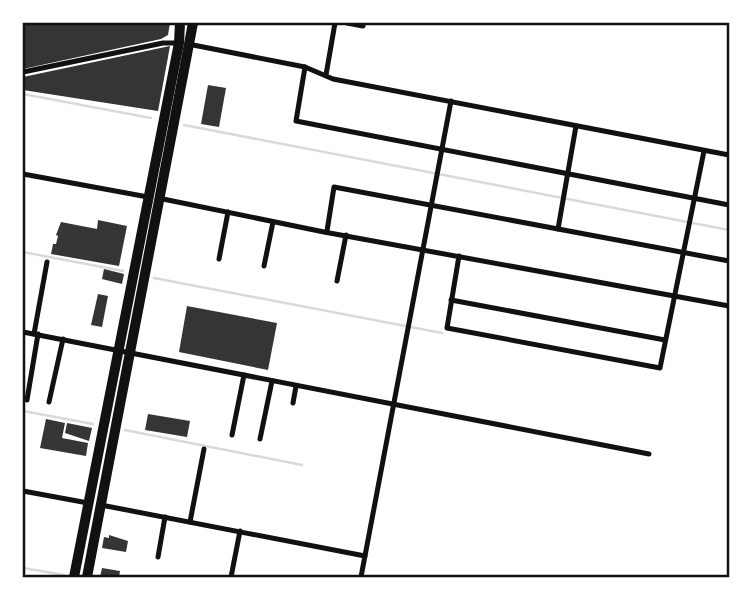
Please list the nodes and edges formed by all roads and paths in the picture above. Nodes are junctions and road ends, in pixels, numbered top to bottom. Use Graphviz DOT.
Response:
graph roads {
  1 [pos="180,23"];
  2 [pos="193,23"];
  3 [pos="335,23"];
  4 [pos="347,23"];
  5 [pos="363,26"];
  6 [pos="178,43"];
  7 [pos="190,45"];
  8 [pos="305,67"];
  9 [pos="23,72"];
  10 [pos="326,75"];
  11 [pos="452,101"];
  12 [pos="576,126"];
  13 [pos="442,149"];
  14 [pos="704,150"];
  15 [pos="729,155"];
  16 [pos="568,173"];
  17 [pos="23,174"];
  18 [pos="154,198"];
  19 [pos="694,198"];
  20 [pos="432,205"];
  21 [pos="729,205"];
  22 [pos="228,212"];
  23 [pos="273,222"];
  24 [pos="558,229"];
  25 [pos="327,231"];
  26 [pos="346,235"];
  27 [pos="423,249"];
  28 [pos="683,253"];
  29 [pos="459,256"];
  30 [pos="219,259"];
  31 [pos="729,261"];
  32 [pos="47,262"];
  33 [pos="264,266"];
  34 [pos="337,281"];
  35 [pos="674,295"];
  36 [pos="451,300"];
  37 [pos="729,306"];
  38 [pos="23,332"];
  39 [pos="36,334"];
  40 [pos="63,339"];
  41 [pos="665,340"];
  42 [pos="124,351"];
  43 [pos="244,374"];
  44 [pos="272,381"];
  45 [pos="296,386"];
  46 [pos="27,400"];
  47 [pos="49,402"];
  48 [pos="293,403"];
  49 [pos="393,404"];
  50 [pos="232,435"];
  51 [pos="260,439"];
  52 [pos="204,449"];
  53 [pos="649,454"];
  54 [pos="23,491"];
  55 [pos="88,503"];
  56 [pos="101,505"];
  57 [pos="165,517"];
  58 [pos="190,522"];
  59 [pos="240,531"];
  60 [pos="158,556"];
  61 [pos="365,556"];
  62 [pos="74,577"];
  63 [pos="86,577"];
  64 [pos="231,577"];
  65 [pos="361,577"];
  1 -- 6 [label="highway"];
  2 -- 7 [label="highway"];
  3 -- 10 [label="street"];
  4 -- 5 [label="street"];
  6 -- 7 [label="street"];
  6 -- 9 [label="street"];
  6 -- 18 [label="highway"];
  7 -- 8 [label="street"];
  7 -- 18 [label="highway"];
  8 -- 10 [label="street"];
  8 -- 13 [label="street"];
  10 -- 11 [label="street"];
  11 -- 12 [label="street"];
  11 -- 13 [label="street"];
  12 -- 14 [label="street"];
  12 -- 16 [label="street"];
  13 -- 16 [label="street"];
  13 -- 20 [label="street"];
  14 -- 15 [label="street"];
  14 -- 19 [label="street"];
  16 -- 19 [label="street"];
  16 -- 24 [label="street"];
  17 -- 18 [label="street"];
  18 -- 22 [label="street"];
  18 -- 42 [label="highway"];
  19 -- 21 [label="street"];
  19 -- 28 [label="street"];
  20 -- 24 [label="street"];
  20 -- 25 [label="street"];
  20 -- 27 [label="street"];
  22 -- 23 [label="street"];
  22 -- 30 [label="street"];
  23 -- 25 [label="street"];
  23 -- 33 [label="street"];
  24 -- 28 [label="street"];
  25 -- 26 [label="street"];
  26 -- 27 [label="street"];
  26 -- 34 [label="street"];
  27 -- 29 [label="street"];
  27 -- 49 [label="street"];
  28 -- 31 [label="street"];
  28 -- 35 [label="street"];
  29 -- 35 [label="street"];
  29 -- 36 [label="street"];
  32 -- 39 [label="street"];
  35 -- 37 [label="street"];
  35 -- 41 [label="street"];
  36 -- 41 [label="street"];
  36 -- 41 [label="street"];
  38 -- 39 [label="street"];
  39 -- 40 [label="street"];
  39 -- 46 [label="street"];
  40 -- 42 [label="street"];
  40 -- 47 [label="street"];
  42 -- 43 [label="street"];
  42 -- 55 [label="highway"];
  42 -- 56 [label="highway"];
  43 -- 44 [label="street"];
  43 -- 50 [label="street"];
  44 -- 45 [label="street"];
  44 -- 51 [label="street"];
  45 -- 48 [label="street"];
  45 -- 49 [label="street"];
  49 -- 53 [label="street"];
  49 -- 61 [label="street"];
  52 -- 58 [label="street"];
  54 -- 55 [label="street"];
  55 -- 62 [label="highway"];
  56 -- 57 [label="street"];
  56 -- 63 [label="highway"];
  57 -- 58 [label="street"];
  57 -- 60 [label="street"];
  58 -- 59 [label="street"];
  59 -- 61 [label="street"];
  59 -- 64 [label="street"];
  61 -- 65 [label="street"];
}
